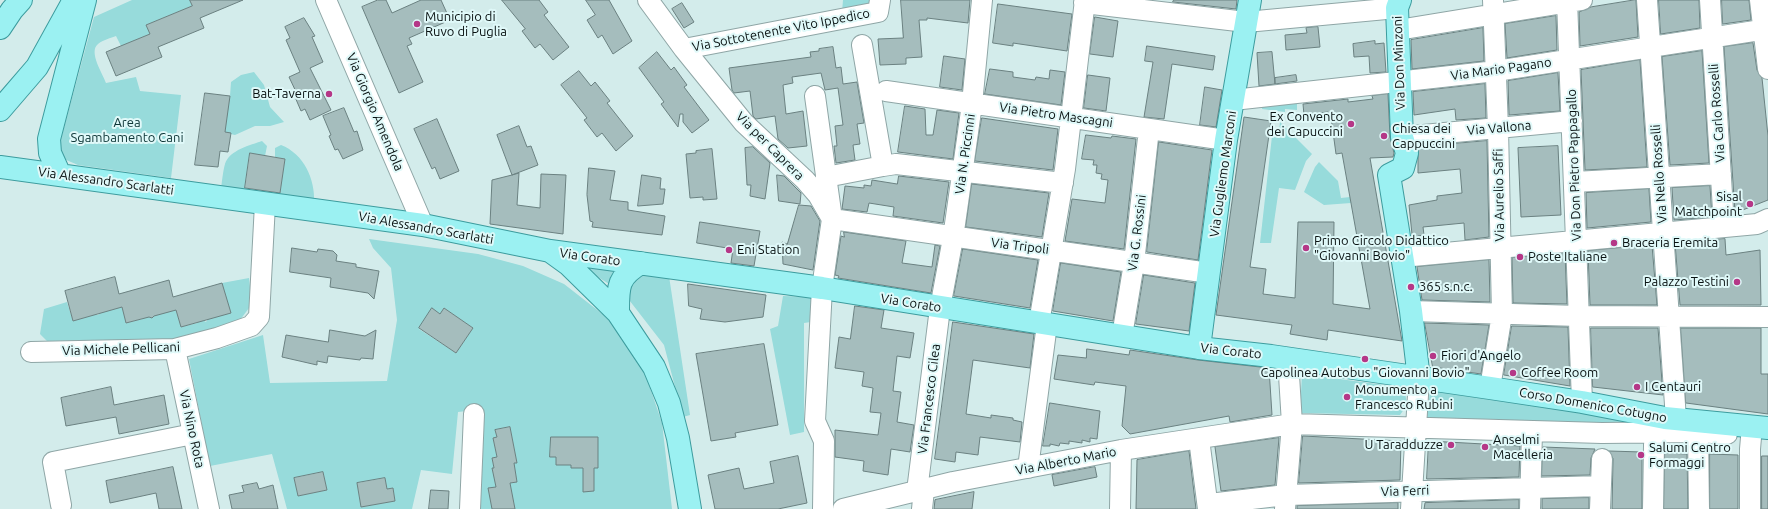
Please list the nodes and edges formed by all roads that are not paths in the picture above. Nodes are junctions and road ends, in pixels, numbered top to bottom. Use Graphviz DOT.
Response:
graph roads {
  1 [pos="74,0"];
  2 [pos="85,0"];
  3 [pos="326,0"];
  4 [pos="648,0"];
  5 [pos="982,0"];
  6 [pos="1250,0"];
  7 [pos="1647,0"];
  8 [pos="1710,0"];
  9 [pos="1760,0"];
  10 [pos="1572,1"];
  11 [pos="1085,2"];
  12 [pos="1398,4"];
  13 [pos="1160,5"];
  14 [pos="879,6"];
  15 [pos="1494,7"];
  16 [pos="11,9"];
  17 [pos="1246,22"];
  18 [pos="0,28"];
  19 [pos="1398,30"];
  20 [pos="1766,30"];
  21 [pos="1712,38"];
  22 [pos="862,45"];
  23 [pos="1651,47"];
  24 [pos="684,49"];
  25 [pos="1570,60"];
  26 [pos="1768,69"];
  27 [pos="1496,71"];
  28 [pos="1400,82"];
  29 [pos="886,91"];
  30 [pos="815,96"];
  31 [pos="1233,100"];
  32 [pos="972,104"];
  33 [pos="0,110"];
  34 [pos="1071,117"];
  35 [pos="1572,121"];
  36 [pos="1498,128"];
  37 [pos="1149,129"];
  38 [pos="1402,137"];
  39 [pos="1226,140"];
  40 [pos="883,166"];
  41 [pos="0,167"];
  42 [pos="963,171"];
  43 [pos="1721,174"];
  44 [pos="60,175"];
  45 [pos="826,177"];
  46 [pos="1659,177"];
  47 [pos="1574,182"];
  48 [pos="1063,184"];
  49 [pos="265,204"];
  50 [pos="832,219"];
  51 [pos="1768,219"];
  52 [pos="423,225"];
  53 [pos="1724,226"];
  54 [pos="1663,232"];
  55 [pos="953,238"];
  56 [pos="1576,240"];
  57 [pos="1500,247"];
  58 [pos="1052,250"];
  59 [pos="550,251"];
  60 [pos="1402,257"];
  61 [pos="1134,263"];
  62 [pos="641,264"];
  63 [pos="1209,274"];
  64 [pos="822,288"];
  65 [pos="940,308"];
  66 [pos="1411,311"];
  67 [pos="618,313"];
  68 [pos="1502,314"];
  69 [pos="1579,316"];
  70 [pos="1668,316"];
  71 [pos="1768,318"];
  72 [pos="1043,324"];
  73 [pos="1122,336"];
  74 [pos="1199,348"];
  75 [pos="175,349"];
  76 [pos="31,352"];
  77 [pos="1280,357"];
  78 [pos="1419,379"];
  79 [pos="1490,388"];
  80 [pos="1582,402"];
  81 [pos="474,414"];
  82 [pos="1292,424"];
  83 [pos="1665,426"];
  84 [pos="1416,427"];
  85 [pos="1532,431"];
  86 [pos="1755,431"];
  87 [pos="1698,432"];
  88 [pos="193,434"];
  89 [pos="1199,439"];
  90 [pos="1121,450"];
  91 [pos="1602,459"];
  92 [pos="1028,468"];
  93 [pos="1601,486"];
  94 [pos="1531,487"];
  95 [pos="921,497"];
  96 [pos="1412,500"];
  97 [pos="1285,502"];
  98 [pos="60,505"];
  99 [pos="1209,506"];
  100 [pos="209,509"];
  101 [pos="470,509"];
  102 [pos="690,509"];
  103 [pos="823,509"];
  104 [pos="843,509"];
  105 [pos="1120,509"];
  106 [pos="1530,509"];
  107 [pos="1600,509"];
  108 [pos="1653,509"];
  109 [pos="1699,509"];
  110 [pos="1750,509"];
  1 -- 33 [label="main road"];
  2 -- 44 [label="main road"];
  3 -- 52 [label="street, Via Giorgio Amendola"];
  4 -- 24 [label="street, Via per Caprera"];
  5 -- 32 [label="street, Via N. Piccinni"];
  6 -- 17 [label="main road, Via Gugliemo Marconi"];
  7 -- 23 [label="street, Via Nello Rosselli"];
  8 -- 21 [label="street, Via Carlo Rosselli"];
  9 -- 20 [label="street"];
  10 -- 15 [label="street"];
  10 -- 25 [label="street, Via Don Pietro Pappagallo"];
  11 -- 13 [label="street"];
  11 -- 34 [label="street"];
  12 -- 17 [label="street"];
  12 -- 19 [label="main road, Via Don Minzoni"];
  13 -- 17 [label="street"];
  14 -- 24 [label="street, Via Sottotenente Vito Ippedico"];
  15 -- 19 [label="street"];
  15 -- 27 [label="street, Via Aurelio Saffi"];
  16 -- 18 [label="main road"];
  17 -- 31 [label="main road, Via Gugliemo Marconi"];
  19 -- 28 [label="main road, Via Don Minzoni"];
  20 -- 21 [label="street, Via Mario Pagano"];
  20 -- 26 [label="street"];
  21 -- 23 [label="street, Via Mario Pagano"];
  21 -- 43 [label="street, Via Carlo Rosselli"];
  22 -- 40 [label="street"];
  23 -- 25 [label="street, Via Mario Pagano"];
  23 -- 46 [label="street, Via Nello Rosselli"];
  24 -- 50 [label="street, Via per Caprera"];
  25 -- 27 [label="street, Via Mario Pagano"];
  25 -- 35 [label="street, Via Don Pietro Pappagallo"];
  27 -- 28 [label="street, Via Mario Pagano"];
  27 -- 36 [label="street, Via Aurelio Saffi"];
  28 -- 31 [label="street, Via Mario Pagano"];
  28 -- 38 [label="main road, Via Don Minzoni"];
  29 -- 32 [label="street, Via Pietro Mascagni"];
  30 -- 45 [label="street"];
  31 -- 39 [label="main road, Via Gugliemo Marconi"];
  32 -- 34 [label="street, Via Pietro Mascagni"];
  32 -- 42 [label="street, Via N. Piccinni"];
  34 -- 37 [label="street, Via Pietro Mascagni"];
  34 -- 48 [label="street"];
  35 -- 36 [label="street, Via Vallona"];
  35 -- 47 [label="street, Via Don Pietro Pappagallo"];
  36 -- 38 [label="street, Via Vallona"];
  36 -- 57 [label="street, Via Aurelio Saffi"];
  37 -- 39 [label="street, Via Pietro Mascagni"];
  37 -- 61 [label="street, Via G. Rossini"];
  38 -- 60 [label="main road, Via Don Minzoni"];
  39 -- 63 [label="main road, Via Gugliemo Marconi"];
  40 -- 42 [label="street"];
  40 -- 45 [label="street"];
  41 -- 44 [label="main road, Via Alessandro Scarlatti"];
  42 -- 48 [label="street"];
  42 -- 55 [label="street, Via N. Piccinni"];
  43 -- 46 [label="street"];
  43 -- 53 [label="street, Via Carlo Rosselli"];
  44 -- 49 [label="main road, Via Alessandro Scarlatti"];
  45 -- 50 [label="street"];
  46 -- 47 [label="street"];
  46 -- 54 [label="street, Via Nello Rosselli"];
  47 -- 56 [label="street, Via Don Pietro Pappagallo"];
  48 -- 58 [label="street"];
  49 -- 52 [label="main road, Via Alessandro Scarlatti"];
  49 -- 75 [label="street, Via Michele Pellicani"];
  50 -- 55 [label="street, Via Tripoli"];
  50 -- 64 [label="street"];
  51 -- 53 [label="street"];
  52 -- 59 [label="main road, Via Alessandro Scarlatti"];
  53 -- 54 [label="street"];
  54 -- 56 [label="street"];
  54 -- 70 [label="street, Via Nello Rosselli"];
  55 -- 58 [label="street, Via Tripoli"];
  55 -- 65 [label="street, Via N. Piccinni"];
  56 -- 57 [label="street"];
  56 -- 69 [label="street, Via Don Pietro Pappagallo"];
  57 -- 60 [label="street"];
  57 -- 68 [label="street, Via Aurelio Saffi"];
  58 -- 61 [label="street, Via Tripoli"];
  58 -- 72 [label="street"];
  59 -- 62 [label="main road, Via Corato"];
  59 -- 67 [label="main road, Via Alessandro Scarlatti"];
  60 -- 66 [label="main road, Via Don Minzoni"];
  61 -- 63 [label="street, Via Tripoli"];
  61 -- 73 [label="street, Via G. Rossini"];
  62 -- 64 [label="main road, Via Corato"];
  62 -- 67 [label="main road"];
  63 -- 74 [label="main road, Via Gugliemo Marconi"];
  64 -- 65 [label="main road, Via Corato"];
  64 -- 103 [label="street"];
  65 -- 72 [label="main road, Via Corato"];
  65 -- 95 [label="street, Via Francesco Cilea"];
  66 -- 68 [label="street"];
  66 -- 78 [label="main road, Via Don Minzoni"];
  67 -- 102 [label="main road, Via Alessandro Scarlatti"];
  68 -- 69 [label="street"];
  68 -- 79 [label="street, Via Aurelio Saffi"];
  69 -- 70 [label="street"];
  69 -- 80 [label="street, Via Don Pietro Pappagallo"];
  70 -- 71 [label="street"];
  70 -- 83 [label="street, Via Nello Rosselli"];
  72 -- 73 [label="main road, Via Corato"];
  72 -- 92 [label="street"];
  73 -- 74 [label="main road, Via Corato"];
  74 -- 77 [label="main road, Via Corato"];
  75 -- 76 [label="street, Via Michele Pellicani"];
  75 -- 88 [label="street, Via Nino Rota"];
  77 -- 78 [label="main road, Via Corato"];
  77 -- 82 [label="street"];
  78 -- 79 [label="main road, Corso Domenico Cotugno"];
  78 -- 84 [label="street"];
  79 -- 80 [label="main road, Corso Domenico Cotugno"];
  80 -- 83 [label="main road, Corso Domenico Cotugno"];
  81 -- 101 [label="street"];
  82 -- 84 [label="street, Corso Domenico Cotugno"];
  82 -- 89 [label="street, Via Alberto Mario"];
  82 -- 97 [label="street"];
  83 -- 85 [label="street, Corso Domenico Cotugno"];
  83 -- 86 [label="main road, Corso Domenico Cotugno"];
  83 -- 87 [label="street, Corso Domenico Cotugno"];
  83 -- 108 [label="street, Via Nello Rosselli"];
  84 -- 85 [label="street, Corso Domenico Cotugno"];
  84 -- 96 [label="street"];
  85 -- 94 [label="street"];
  86 -- 87 [label="street, Corso Domenico Cotugno"];
  86 -- 110 [label="street"];
  87 -- 109 [label="street"];
  88 -- 98 [label="street"];
  88 -- 100 [label="street, Via Nino Rota"];
  89 -- 90 [label="street, Via Alberto Mario"];
  89 -- 99 [label="street"];
  90 -- 92 [label="street, Via Alberto Mario"];
  90 -- 105 [label="street"];
  91 -- 93 [label="street"];
  92 -- 95 [label="street, Via Alberto Mario"];
  93 -- 94 [label="street, Via Ferri"];
  93 -- 107 [label="street"];
  94 -- 96 [label="street, Via Ferri"];
  94 -- 106 [label="street"];
  95 -- 104 [label="street, Via Alberto Mario"];
  96 -- 97 [label="street, Via Ferri"];
  97 -- 99 [label="street, Via Ferri"];
}
